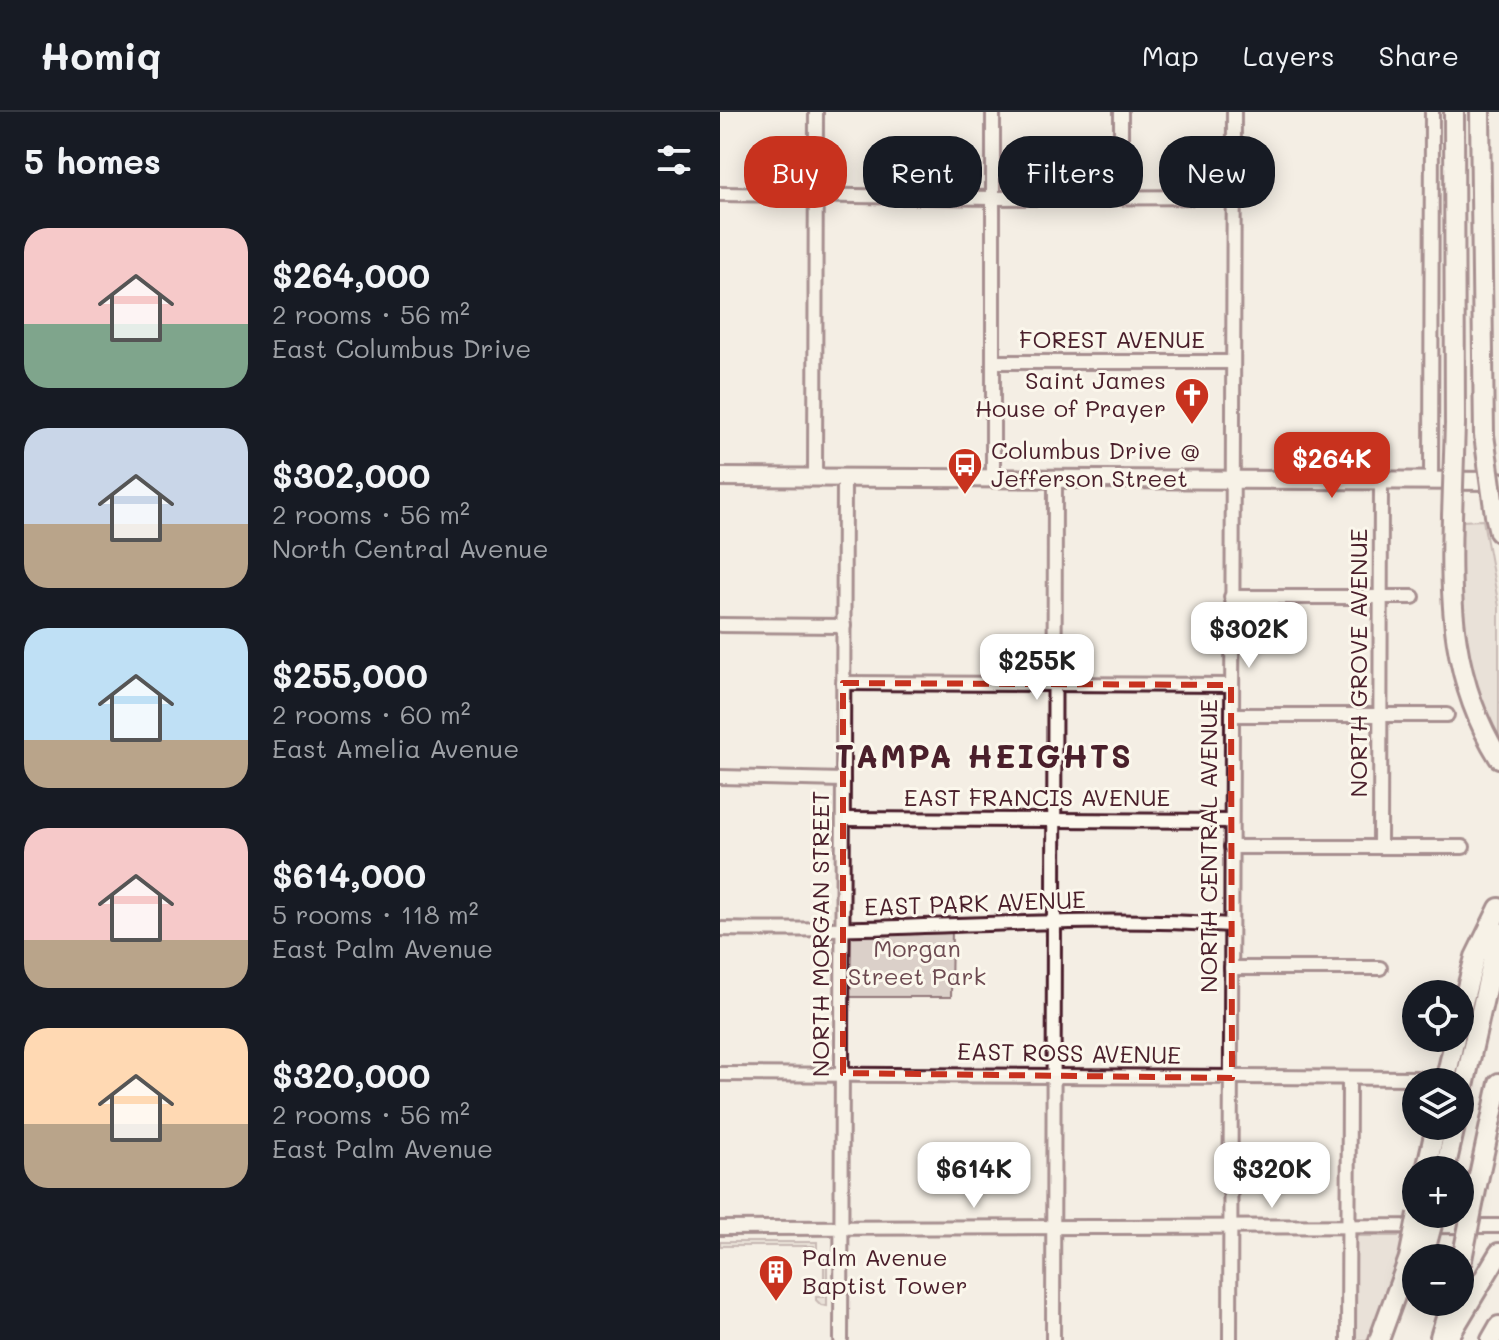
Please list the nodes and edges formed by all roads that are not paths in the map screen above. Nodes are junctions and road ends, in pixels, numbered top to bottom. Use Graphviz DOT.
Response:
graph roads {
  1 [pos="816,112"];
  2 [pos="993,112"];
  3 [pos="1121,112"];
  4 [pos="1234,112"];
  5 [pos="1432,112"];
  6 [pos="1454,112"];
  7 [pos="1480,112"];
  8 [pos="816,136"];
  9 [pos="1121,136"];
  10 [pos="1234,136"];
  11 [pos="720,194"];
  12 [pos="744,194"];
  13 [pos="847,196"];
  14 [pos="993,198"];
  15 [pos="998,198"];
  16 [pos="816,208"];
  17 [pos="1233,208"];
  18 [pos="993,362"];
  19 [pos="1232,362"];
  20 [pos="720,477"];
  21 [pos="815,479"];
  22 [pos="844,479"];
  23 [pos="993,479"];
  24 [pos="1055,480"];
  25 [pos="1232,480"];
  26 [pos="1381,480"];
  27 [pos="1431,480"];
  28 [pos="1499,481"];
  29 [pos="1497,523"];
  30 [pos="1381,596"];
  31 [pos="1231,597"];
  32 [pos="1413,597"];
  33 [pos="720,625"];
  34 [pos="844,626"];
  35 [pos="843,683"];
  36 [pos="1056,684"];
  37 [pos="1231,685"];
  38 [pos="1381,714"];
  39 [pos="1232,715"];
  40 [pos="1447,715"];
  41 [pos="1499,758"];
  42 [pos="720,777"];
  43 [pos="843,780"];
  44 [pos="843,819"];
  45 [pos="1055,821"];
  46 [pos="1231,821"];
  47 [pos="1231,847"];
  48 [pos="1380,847"];
  49 [pos="1463,847"];
  50 [pos="1499,908"];
  51 [pos="1055,922"];
  52 [pos="1231,925"];
  53 [pos="720,929"];
  54 [pos="844,930"];
  55 [pos="1499,932"];
  56 [pos="1231,968"];
  57 [pos="1380,968"];
  58 [pos="1469,980"];
  59 [pos="1468,1068"];
  60 [pos="843,1073"];
  61 [pos="720,1074"];
  62 [pos="1054,1076"];
  63 [pos="1232,1078"];
  64 [pos="1349,1078"];
  65 [pos="1402,1078"];
  66 [pos="1499,1083"];
  67 [pos="1499,1226"];
  68 [pos="1347,1227"];
  69 [pos="720,1228"];
  70 [pos="842,1228"];
  71 [pos="1053,1228"];
  72 [pos="1229,1228"];
  73 [pos="1465,1244"];
  74 [pos="1498,1255"];
  75 [pos="1402,1289"];
  76 [pos="1402,1310"];
  77 [pos="1447,1316"];
  78 [pos="1499,1326"];
  79 [pos="841,1340"];
  80 [pos="1053,1340"];
  81 [pos="1230,1340"];
  82 [pos="1348,1340"];
  83 [pos="1379,1340"];
  84 [pos="1389,1340"];
  85 [pos="1439,1340"];
  86 [pos="1447,1340"];
  87 [pos="1491,1340"];
  1 -- 8 [label="street"];
  2 -- 14 [label="street"];
  3 -- 9 [label="street"];
  4 -- 10 [label="street, NORTH CENTRAL AVENUE"];
  5 -- 27 [label="street"];
  6 -- 41 [label="highway, bridge"];
  7 -- 29 [label="highway, bridge"];
  11 -- 12 [label="street"];
  13 -- 14 [label="street"];
  14 -- 15 [label="street"];
  14 -- 18 [label="street"];
  16 -- 21 [label="street"];
  17 -- 19 [label="street, NORTH CENTRAL AVENUE"];
  18 -- 19 [label="street, FOREST AVENUE"];
  18 -- 23 [label="street"];
  19 -- 25 [label="street, NORTH CENTRAL AVENUE"];
  20 -- 21 [label="main road"];
  21 -- 22 [label="main road"];
  22 -- 23 [label="main road"];
  22 -- 34 [label="street, NORTH MORGAN STREET"];
  23 -- 24 [label="main road"];
  24 -- 25 [label="main road"];
  24 -- 36 [label="street"];
  25 -- 26 [label="main road"];
  25 -- 31 [label="street, NORTH CENTRAL AVENUE"];
  26 -- 27 [label="main road"];
  26 -- 30 [label="street, NORTH GROVE AVENUE"];
  27 -- 28 [label="main road"];
  30 -- 31 [label="street"];
  30 -- 32 [label="street"];
  30 -- 38 [label="street, NORTH GROVE AVENUE"];
  31 -- 37 [label="street, NORTH CENTRAL AVENUE"];
  33 -- 34 [label="street"];
  34 -- 35 [label="street, NORTH MORGAN STREET"];
  35 -- 36 [label="street"];
  35 -- 43 [label="street, NORTH MORGAN STREET"];
  36 -- 37 [label="street"];
  36 -- 45 [label="street"];
  37 -- 39 [label="street, NORTH CENTRAL AVENUE"];
  38 -- 39 [label="street"];
  38 -- 40 [label="street"];
  38 -- 48 [label="street, NORTH GROVE AVENUE"];
  39 -- 46 [label="street, NORTH CENTRAL AVENUE"];
  42 -- 43 [label="street"];
  43 -- 44 [label="street, NORTH MORGAN STREET"];
  44 -- 45 [label="street, EAST FRANCIS AVENUE"];
  44 -- 54 [label="street, NORTH MORGAN STREET"];
  45 -- 46 [label="street, EAST FRANCIS AVENUE"];
  45 -- 51 [label="street"];
  46 -- 47 [label="street, NORTH CENTRAL AVENUE"];
  47 -- 48 [label="street"];
  47 -- 52 [label="street, NORTH CENTRAL AVENUE"];
  48 -- 49 [label="street"];
  50 -- 58 [label="highway"];
  51 -- 52 [label="street, EAST PARK AVENUE"];
  51 -- 54 [label="street, EAST PARK AVENUE"];
  51 -- 62 [label="street"];
  52 -- 56 [label="street, NORTH CENTRAL AVENUE"];
  53 -- 54 [label="street, EAST PARK AVENUE"];
  54 -- 60 [label="street, NORTH MORGAN STREET"];
  55 -- 59 [label="highway"];
  56 -- 57 [label="street"];
  56 -- 63 [label="street, NORTH CENTRAL AVENUE"];
  60 -- 61 [label="street, EAST ROSS AVENUE"];
  60 -- 62 [label="street, EAST ROSS AVENUE"];
  60 -- 70 [label="street, NORTH MORGAN STREET"];
  62 -- 63 [label="street, EAST ROSS AVENUE"];
  62 -- 71 [label="street"];
  63 -- 64 [label="street, EAST ROSS AVENUE"];
  63 -- 72 [label="street, NORTH CENTRAL AVENUE"];
  64 -- 65 [label="street, EAST ROSS AVENUE"];
  64 -- 68 [label="street"];
  66 -- 73 [label="highway, bridge"];
  67 -- 68 [label="street"];
  68 -- 72 [label="street"];
  68 -- 82 [label="street"];
  69 -- 70 [label="street"];
  70 -- 71 [label="street"];
  70 -- 79 [label="street, NORTH MORGAN STREET"];
  71 -- 72 [label="street"];
  71 -- 80 [label="street"];
  72 -- 81 [label="street, NORTH CENTRAL AVENUE"];
  74 -- 86 [label="highway"];
  75 -- 83 [label="highway"];
  76 -- 84 [label="highway"];
  77 -- 85 [label="highway"];
  78 -- 87 [label="highway"];
}
